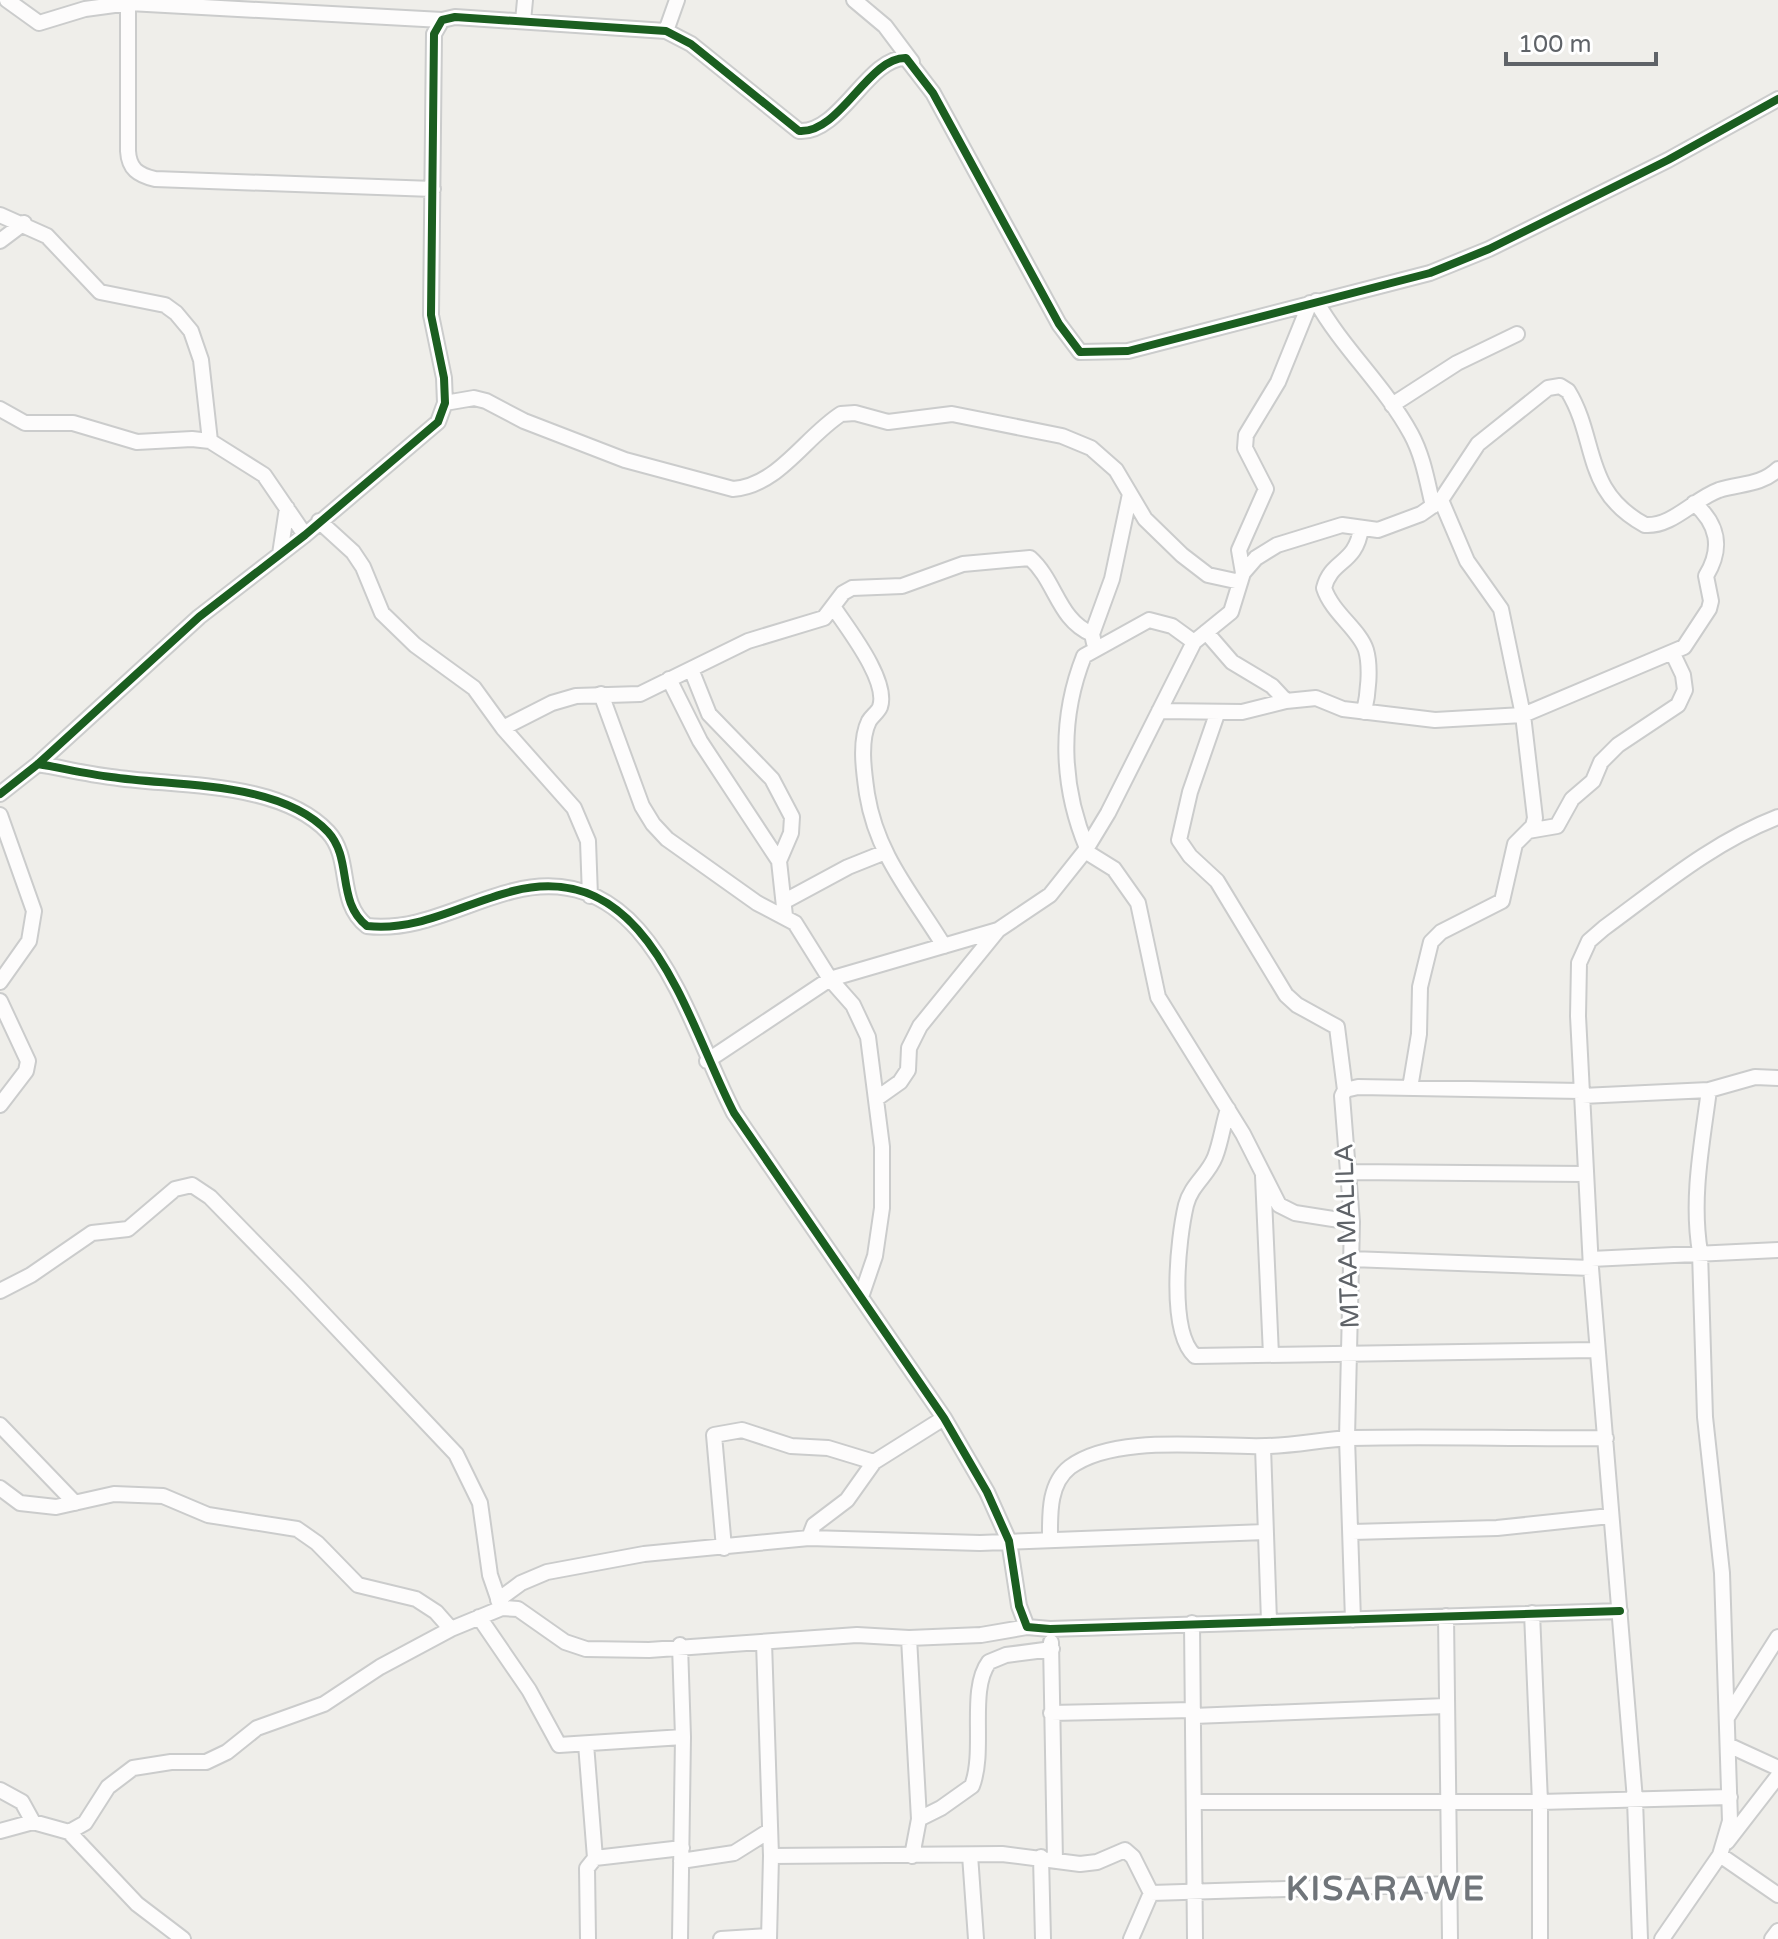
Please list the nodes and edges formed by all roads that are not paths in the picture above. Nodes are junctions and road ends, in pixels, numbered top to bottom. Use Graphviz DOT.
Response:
graph roads {
  1 [pos="7,0"];
  2 [pos="525,0"];
  3 [pos="677,0"];
  4 [pos="854,0"];
  5 [pos="128,2"];
  6 [pos="442,20"];
  7 [pos="523,21"];
  8 [pos="666,31"];
  9 [pos="912,62"];
  10 [pos="1778,99"];
  11 [pos="433,189"];
  12 [pos="0,215"];
  13 [pos="24,223"];
  14 [pos="0,241"];
  15 [pos="1313,302"];
  16 [pos="1517,334"];
  17 [pos="445,403"];
  18 [pos="1392,405"];
  19 [pos="0,409"];
  20 [pos="210,441"];
  21 [pos="1778,469"];
  22 [pos="1130,494"];
  23 [pos="1437,503"];
  24 [pos="1694,503"];
  25 [pos="287,508"];
  26 [pos="319,521"];
  27 [pos="1361,528"];
  28 [pos="305,535"];
  29 [pos="280,554"];
  30 [pos="1241,577"];
  31 [pos="834,608"];
  32 [pos="1200,637"];
  33 [pos="1094,641"];
  34 [pos="1673,654"];
  35 [pos="691,669"];
  36 [pos="669,679"];
  37 [pos="601,694"];
  38 [pos="1286,701"];
  39 [pos="1159,711"];
  40 [pos="1364,712"];
  41 [pos="1217,714"];
  42 [pos="1523,715"];
  43 [pos="503,728"];
  44 [pos="38,764"];
  45 [pos="0,794"];
  46 [pos="0,815"];
  47 [pos="1778,817"];
  48 [pos="1528,831"];
  49 [pos="1086,849"];
  50 [pos="883,853"];
  51 [pos="779,861"];
  52 [pos="590,896"];
  53 [pos="785,908"];
  54 [pos="998,930"];
  55 [pos="944,946"];
  56 [pos="830,979"];
  57 [pos="0,982"];
  58 [pos="0,1001"];
  59 [pos="707,1061"];
  60 [pos="1778,1078"];
  61 [pos="1410,1088"];
  62 [pos="1345,1090"];
  63 [pos="1709,1090"];
  64 [pos="1581,1093"];
  65 [pos="876,1099"];
  66 [pos="0,1105"];
  67 [pos="1228,1109"];
  68 [pos="1349,1172"];
  69 [pos="1586,1174"];
  70 [pos="1263,1175"];
  71 [pos="1352,1222"];
  72 [pos="1778,1250"];
  73 [pos="1700,1252"];
  74 [pos="1351,1259"];
  75 [pos="1591,1264"];
  76 [pos="0,1291"];
  77 [pos="861,1297"];
  78 [pos="1597,1350"];
  79 [pos="1350,1351"];
  80 [pos="1271,1355"];
  81 [pos="944,1418"];
  82 [pos="0,1425"];
  83 [pos="1347,1438"];
  84 [pos="1606,1438"];
  85 [pos="1263,1447"];
  86 [pos="874,1462"];
  87 [pos="0,1488"];
  88 [pos="75,1503"];
  89 [pos="1610,1516"];
  90 [pos="1265,1532"];
  91 [pos="1352,1532"];
  92 [pos="809,1538"];
  93 [pos="1050,1540"];
  94 [pos="1009,1541"];
  95 [pos="724,1548"];
  96 [pos="500,1604"];
  97 [pos="1620,1611"];
  98 [pos="1532,1613"];
  99 [pos="1446,1616"];
  100 [pos="479,1617"];
  101 [pos="1353,1620"];
  102 [pos="1269,1621"];
  103 [pos="1192,1623"];
  104 [pos="1027,1627"];
  105 [pos="451,1629"];
  106 [pos="1050,1629"];
  107 [pos="1778,1637"];
  108 [pos="909,1638"];
  109 [pos="764,1642"];
  110 [pos="680,1645"];
  111 [pos="1052,1649"];
  112 [pos="1446,1706"];
  113 [pos="1051,1713"];
  114 [pos="1193,1713"];
  115 [pos="1728,1717"];
  116 [pos="683,1737"];
  117 [pos="586,1744"];
  118 [pos="1728,1745"];
  119 [pos="1778,1768"];
  120 [pos="1778,1776"];
  121 [pos="0,1790"];
  122 [pos="1730,1797"];
  123 [pos="1635,1800"];
  124 [pos="1196,1802"];
  125 [pos="1445,1802"];
  126 [pos="1540,1802"];
  127 [pos="919,1819"];
  128 [pos="33,1822"];
  129 [pos="0,1831"];
  130 [pos="769,1831"];
  131 [pos="69,1832"];
  132 [pos="1723,1850"];
  133 [pos="681,1855"];
  134 [pos="970,1855"];
  135 [pos="771,1856"];
  136 [pos="912,1856"];
  137 [pos="595,1858"];
  138 [pos="1048,1859"];
  139 [pos="1449,1884"];
  140 [pos="1194,1891"];
  141 [pos="1151,1893"];
  142 [pos="1778,1895"];
  143 [pos="1778,1931"];
  144 [pos="769,1937"];
  145 [pos="183,1939"];
  146 [pos="588,1939"];
  147 [pos="680,1939"];
  148 [pos="721,1939"];
  149 [pos="976,1939"];
  150 [pos="1043,1939"];
  151 [pos="1131,1939"];
  152 [pos="1195,1939"];
  153 [pos="1450,1939"];
  154 [pos="1540,1939"];
  155 [pos="1640,1939"];
  156 [pos="1662,1939"];
  157 [pos="1772,1939"];
  1 -- 5 [label="street"];
  2 -- 7 [label="street"];
  3 -- 8 [label="street"];
  4 -- 9 [label="street"];
  5 -- 6 [label="street"];
  5 -- 11 [label="street"];
  6 -- 7 [label="street"];
  6 -- 11 [label="street"];
  7 -- 8 [label="street"];
  8 -- 9 [label="street"];
  9 -- 15 [label="street"];
  10 -- 15 [label="street"];
  11 -- 17 [label="street"];
  12 -- 13 [label="street"];
  13 -- 14 [label="street"];
  13 -- 20 [label="street"];
  15 -- 18 [label="street"];
  15 -- 30 [label="street"];
  16 -- 18 [label="street"];
  17 -- 22 [label="street"];
  17 -- 26 [label="street"];
  18 -- 23 [label="street"];
  19 -- 20 [label="street"];
  20 -- 25 [label="street"];
  21 -- 24 [label="street"];
  22 -- 30 [label="street"];
  22 -- 33 [label="street"];
  23 -- 24 [label="street"];
  23 -- 27 [label="street"];
  23 -- 42 [label="street"];
  24 -- 34 [label="street"];
  25 -- 28 [label="street"];
  25 -- 29 [label="street"];
  26 -- 28 [label="street"];
  26 -- 43 [label="street"];
  27 -- 30 [label="street"];
  27 -- 40 [label="street"];
  28 -- 29 [label="street"];
  29 -- 44 [label="street"];
  30 -- 32 [label="street"];
  31 -- 33 [label="street"];
  31 -- 35 [label="street"];
  31 -- 50 [label="street"];
  32 -- 33 [label="street"];
  32 -- 38 [label="street"];
  32 -- 39 [label="street"];
  33 -- 49 [label="street"];
  34 -- 42 [label="street"];
  34 -- 48 [label="street"];
  35 -- 36 [label="street"];
  35 -- 51 [label="street"];
  36 -- 37 [label="street"];
  36 -- 51 [label="street"];
  37 -- 43 [label="street"];
  37 -- 53 [label="street"];
  38 -- 40 [label="street"];
  38 -- 41 [label="street"];
  39 -- 41 [label="street"];
  39 -- 49 [label="street"];
  40 -- 42 [label="street"];
  41 -- 62 [label="street, MTAA MALILA"];
  42 -- 48 [label="street"];
  43 -- 52 [label="street"];
  44 -- 45 [label="street"];
  44 -- 52 [label="street"];
  46 -- 57 [label="street"];
  47 -- 64 [label="street"];
  48 -- 61 [label="street"];
  49 -- 54 [label="street"];
  49 -- 67 [label="street"];
  50 -- 53 [label="street"];
  50 -- 55 [label="street"];
  51 -- 53 [label="street"];
  52 -- 59 [label="street"];
  53 -- 56 [label="street"];
  54 -- 55 [label="street"];
  54 -- 65 [label="street"];
  55 -- 56 [label="street"];
  56 -- 59 [label="street"];
  56 -- 65 [label="street"];
  58 -- 66 [label="street"];
  59 -- 77 [label="street"];
  60 -- 63 [label="street"];
  61 -- 62 [label="street"];
  61 -- 64 [label="street"];
  62 -- 68 [label="street, MTAA MALILA"];
  63 -- 64 [label="street"];
  63 -- 73 [label="street"];
  64 -- 69 [label="street"];
  65 -- 77 [label="street"];
  67 -- 70 [label="street"];
  67 -- 80 [label="street"];
  68 -- 69 [label="street"];
  68 -- 71 [label="street, MTAA MALILA"];
  69 -- 75 [label="street"];
  70 -- 71 [label="street"];
  70 -- 80 [label="street"];
  71 -- 74 [label="street, MTAA MALILA"];
  72 -- 73 [label="street"];
  73 -- 75 [label="street"];
  73 -- 115 [label="street"];
  74 -- 75 [label="street"];
  74 -- 79 [label="street, MTAA MALILA"];
  75 -- 78 [label="street"];
  76 -- 96 [label="street"];
  77 -- 81 [label="street"];
  78 -- 79 [label="street"];
  78 -- 84 [label="street"];
  79 -- 80 [label="street"];
  79 -- 83 [label="street, MTAA MALILA"];
  81 -- 86 [label="street"];
  81 -- 94 [label="street"];
  82 -- 88 [label="street"];
  83 -- 84 [label="street"];
  83 -- 85 [label="street"];
  83 -- 91 [label="street, MTAA MALILA"];
  84 -- 89 [label="street"];
  85 -- 90 [label="street"];
  85 -- 93 [label="street"];
  86 -- 92 [label="street"];
  86 -- 95 [label="street"];
  87 -- 88 [label="street"];
  88 -- 105 [label="street"];
  89 -- 91 [label="street"];
  89 -- 97 [label="street"];
  90 -- 93 [label="street"];
  90 -- 102 [label="street"];
  91 -- 101 [label="street, MTAA MALILA"];
  92 -- 94 [label="street"];
  92 -- 95 [label="street"];
  93 -- 94 [label="street"];
  94 -- 104 [label="street"];
  95 -- 96 [label="street"];
  96 -- 100 [label="street"];
  96 -- 110 [label="street"];
  97 -- 98 [label="street"];
  97 -- 123 [label="street"];
  98 -- 99 [label="street"];
  98 -- 126 [label="street"];
  99 -- 101 [label="street"];
  99 -- 112 [label="street"];
  100 -- 105 [label="street"];
  100 -- 117 [label="street"];
  101 -- 102 [label="street"];
  102 -- 103 [label="street"];
  103 -- 106 [label="street"];
  103 -- 114 [label="street"];
  104 -- 106 [label="street"];
  104 -- 108 [label="street"];
  105 -- 131 [label="street"];
  106 -- 111 [label="street"];
  107 -- 115 [label="street"];
  108 -- 109 [label="street"];
  108 -- 127 [label="street"];
  109 -- 110 [label="street"];
  109 -- 130 [label="street"];
  110 -- 116 [label="street"];
  111 -- 113 [label="street"];
  111 -- 127 [label="street"];
  112 -- 114 [label="street"];
  112 -- 125 [label="street"];
  113 -- 114 [label="street"];
  113 -- 138 [label="street"];
  114 -- 124 [label="street"];
  115 -- 118 [label="street"];
  116 -- 117 [label="street"];
  116 -- 133 [label="street"];
  117 -- 137 [label="street"];
  118 -- 119 [label="street"];
  118 -- 122 [label="street"];
  120 -- 132 [label="street"];
  121 -- 128 [label="street"];
  122 -- 123 [label="street"];
  122 -- 132 [label="street"];
  123 -- 126 [label="street"];
  123 -- 155 [label="street"];
  124 -- 125 [label="street"];
  124 -- 140 [label="street"];
  125 -- 126 [label="street"];
  125 -- 139 [label="street"];
  126 -- 154 [label="street"];
  127 -- 136 [label="street"];
  128 -- 129 [label="street"];
  128 -- 131 [label="street"];
  130 -- 133 [label="street"];
  130 -- 135 [label="street"];
  131 -- 145 [label="street"];
  132 -- 142 [label="street"];
  132 -- 156 [label="street"];
  133 -- 137 [label="street"];
  133 -- 147 [label="street"];
  134 -- 136 [label="street"];
  134 -- 138 [label="street"];
  134 -- 149 [label="street"];
  135 -- 136 [label="street"];
  135 -- 144 [label="street"];
  137 -- 146 [label="street"];
  138 -- 141 [label="street"];
  138 -- 150 [label="street"];
  139 -- 140 [label="street"];
  139 -- 153 [label="street"];
  140 -- 141 [label="street"];
  140 -- 152 [label="street"];
  141 -- 151 [label="street"];
  143 -- 157 [label="street"];
  144 -- 148 [label="street"];
}
